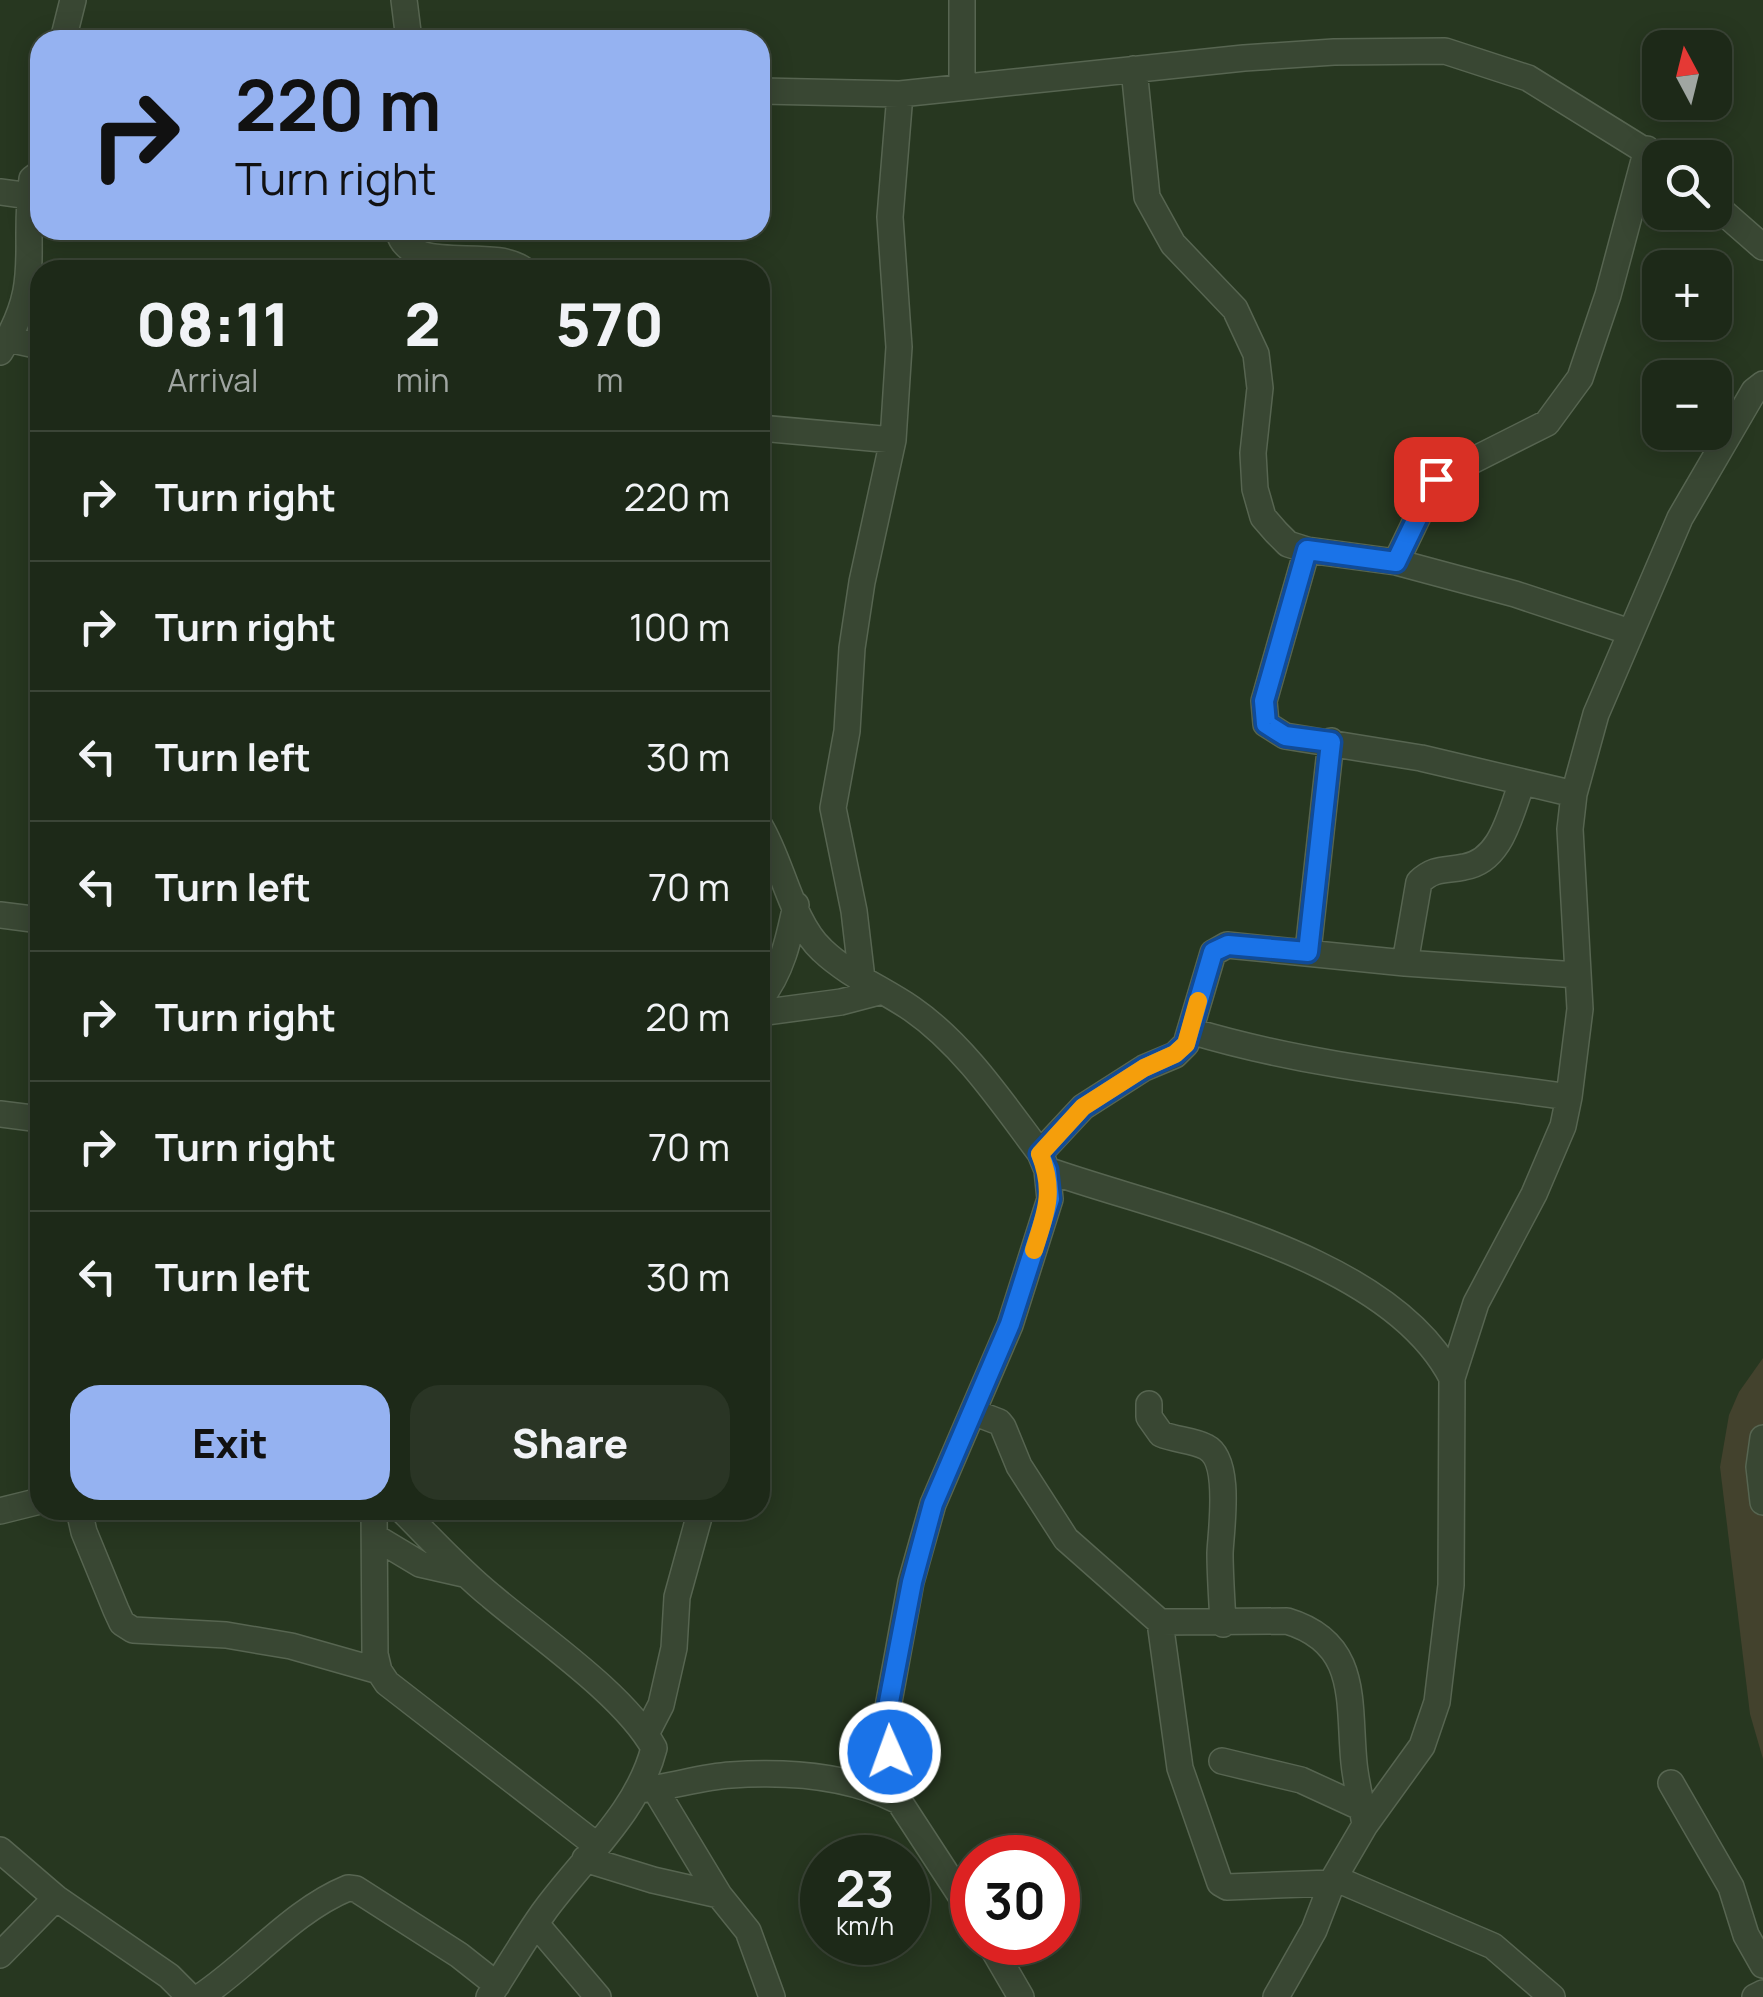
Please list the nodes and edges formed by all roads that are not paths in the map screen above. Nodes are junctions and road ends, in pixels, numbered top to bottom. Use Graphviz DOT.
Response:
graph roads {
  1 [pos="72,0"];
  2 [pos="404,0"];
  3 [pos="962,0"];
  4 [pos="65,30"];
  5 [pos="408,30"];
  6 [pos="1134,69"];
  7 [pos="962,86"];
  8 [pos="770,91"];
  9 [pos="900,94"];
  10 [pos="1642,147"];
  11 [pos="30,178"];
  12 [pos="1642,191"];
  13 [pos="0,192"];
  14 [pos="1732,221"];
  15 [pos="1763,247"];
  16 [pos="30,278"];
  17 [pos="4,346"];
  18 [pos="30,346"];
  19 [pos="1763,384"];
  20 [pos="770,429"];
  21 [pos="893,440"];
  22 [pos="1307,550"];
  23 [pos="1396,562"];
  24 [pos="1630,632"];
  25 [pos="1331,742"];
  26 [pos="1522,783"];
  27 [pos="1574,794"];
  28 [pos="770,842"];
  29 [pos="796,905"];
  30 [pos="0,915"];
  31 [pos="30,919"];
  32 [pos="1308,952"];
  33 [pos="1404,964"];
  34 [pos="1577,974"];
  35 [pos="871,985"];
  36 [pos="770,986"];
  37 [pos="770,1012"];
  38 [pos="1191,1031"];
  39 [pos="1569,1097"];
  40 [pos="0,1114"];
  41 [pos="30,1117"];
  42 [pos="1044,1162"];
  43 [pos="1452,1378"];
  44 [pos="1149,1404"];
  45 [pos="973,1412"];
  46 [pos="1763,1438"];
  47 [pos="1763,1502"];
  48 [pos="30,1504"];
  49 [pos="0,1511"];
  50 [pos="82,1520"];
  51 [pos="374,1520"];
  52 [pos="412,1520"];
  53 [pos="698,1520"];
  54 [pos="374,1537"];
  55 [pos="464,1574"];
  56 [pos="1160,1622"];
  57 [pos="1223,1624"];
  58 [pos="379,1671"];
  59 [pos="646,1734"];
  60 [pos="1222,1761"];
  61 [pos="1670,1783"];
  62 [pos="647,1789"];
  63 [pos="899,1801"];
  64 [pos="1364,1817"];
  65 [pos="0,1850"];
  66 [pos="591,1852"];
  67 [pos="950,1879"];
  68 [pos="1333,1881"];
  69 [pos="719,1895"];
  70 [pos="56,1898"];
  71 [pos="536,1924"];
  72 [pos="0,1955"];
  73 [pos="1003,1965"];
  74 [pos="1763,1966"];
  75 [pos="493,1991"];
  76 [pos="1763,1993"];
  77 [pos="190,1997"];
  78 [pos="200,1997"];
  79 [pos="598,1997"];
  80 [pos="772,1997"];
  81 [pos="1022,1997"];
  82 [pos="1276,1997"];
  83 [pos="1552,1997"];
  84 [pos="1755,1997"];
  1 -- 4 [label="street"];
  2 -- 5 [label="street"];
  3 -- 7 [label="street"];
  6 -- 7 [label="street"];
  6 -- 10 [label="street"];
  6 -- 22 [label="street"];
  7 -- 9 [label="street"];
  8 -- 9 [label="street"];
  9 -- 21 [label="street"];
  11 -- 13 [label="street"];
  12 -- 23 [label="street"];
  14 -- 15 [label="street"];
  16 -- 17 [label="street"];
  17 -- 18 [label="street"];
  19 -- 24 [label="street"];
  20 -- 21 [label="street"];
  21 -- 35 [label="street"];
  22 -- 23 [label="street"];
  22 -- 25 [label="street"];
  23 -- 24 [label="street"];
  24 -- 27 [label="street"];
  25 -- 26 [label="street"];
  25 -- 32 [label="street"];
  26 -- 27 [label="street"];
  26 -- 33 [label="street"];
  27 -- 34 [label="street"];
  28 -- 29 [label="street"];
  29 -- 35 [label="street"];
  29 -- 36 [label="street"];
  30 -- 31 [label="street"];
  32 -- 33 [label="street"];
  32 -- 38 [label="street"];
  33 -- 34 [label="street"];
  34 -- 39 [label="street"];
  35 -- 37 [label="street"];
  35 -- 42 [label="street"];
  38 -- 39 [label="street"];
  38 -- 42 [label="street"];
  39 -- 43 [label="street"];
  40 -- 41 [label="street"];
  42 -- 43 [label="street"];
  42 -- 45 [label="street"];
  43 -- 64 [label="street"];
  44 -- 57 [label="street"];
  45 -- 56 [label="street"];
  45 -- 63 [label="street"];
  46 -- 47 [label="street"];
  48 -- 49 [label="street"];
  50 -- 58 [label="street"];
  51 -- 54 [label="street"];
  52 -- 55 [label="street"];
  53 -- 59 [label="street"];
  54 -- 55 [label="street"];
  54 -- 58 [label="street"];
  55 -- 59 [label="street"];
  56 -- 57 [label="street"];
  56 -- 68 [label="street"];
  57 -- 64 [label="street"];
  58 -- 66 [label="street"];
  59 -- 62 [label="street"];
  60 -- 64 [label="street"];
  61 -- 74 [label="street"];
  62 -- 63 [label="street"];
  62 -- 66 [label="street"];
  62 -- 69 [label="street"];
  63 -- 67 [label="street"];
  64 -- 68 [label="street"];
  65 -- 70 [label="street"];
  66 -- 69 [label="street"];
  66 -- 71 [label="street"];
  68 -- 82 [label="street"];
  68 -- 83 [label="street"];
  69 -- 80 [label="street"];
  70 -- 72 [label="street"];
  70 -- 77 [label="street"];
  71 -- 75 [label="street"];
  71 -- 79 [label="street"];
  73 -- 81 [label="street"];
  75 -- 78 [label="street"];
  76 -- 84 [label="street"];
}
